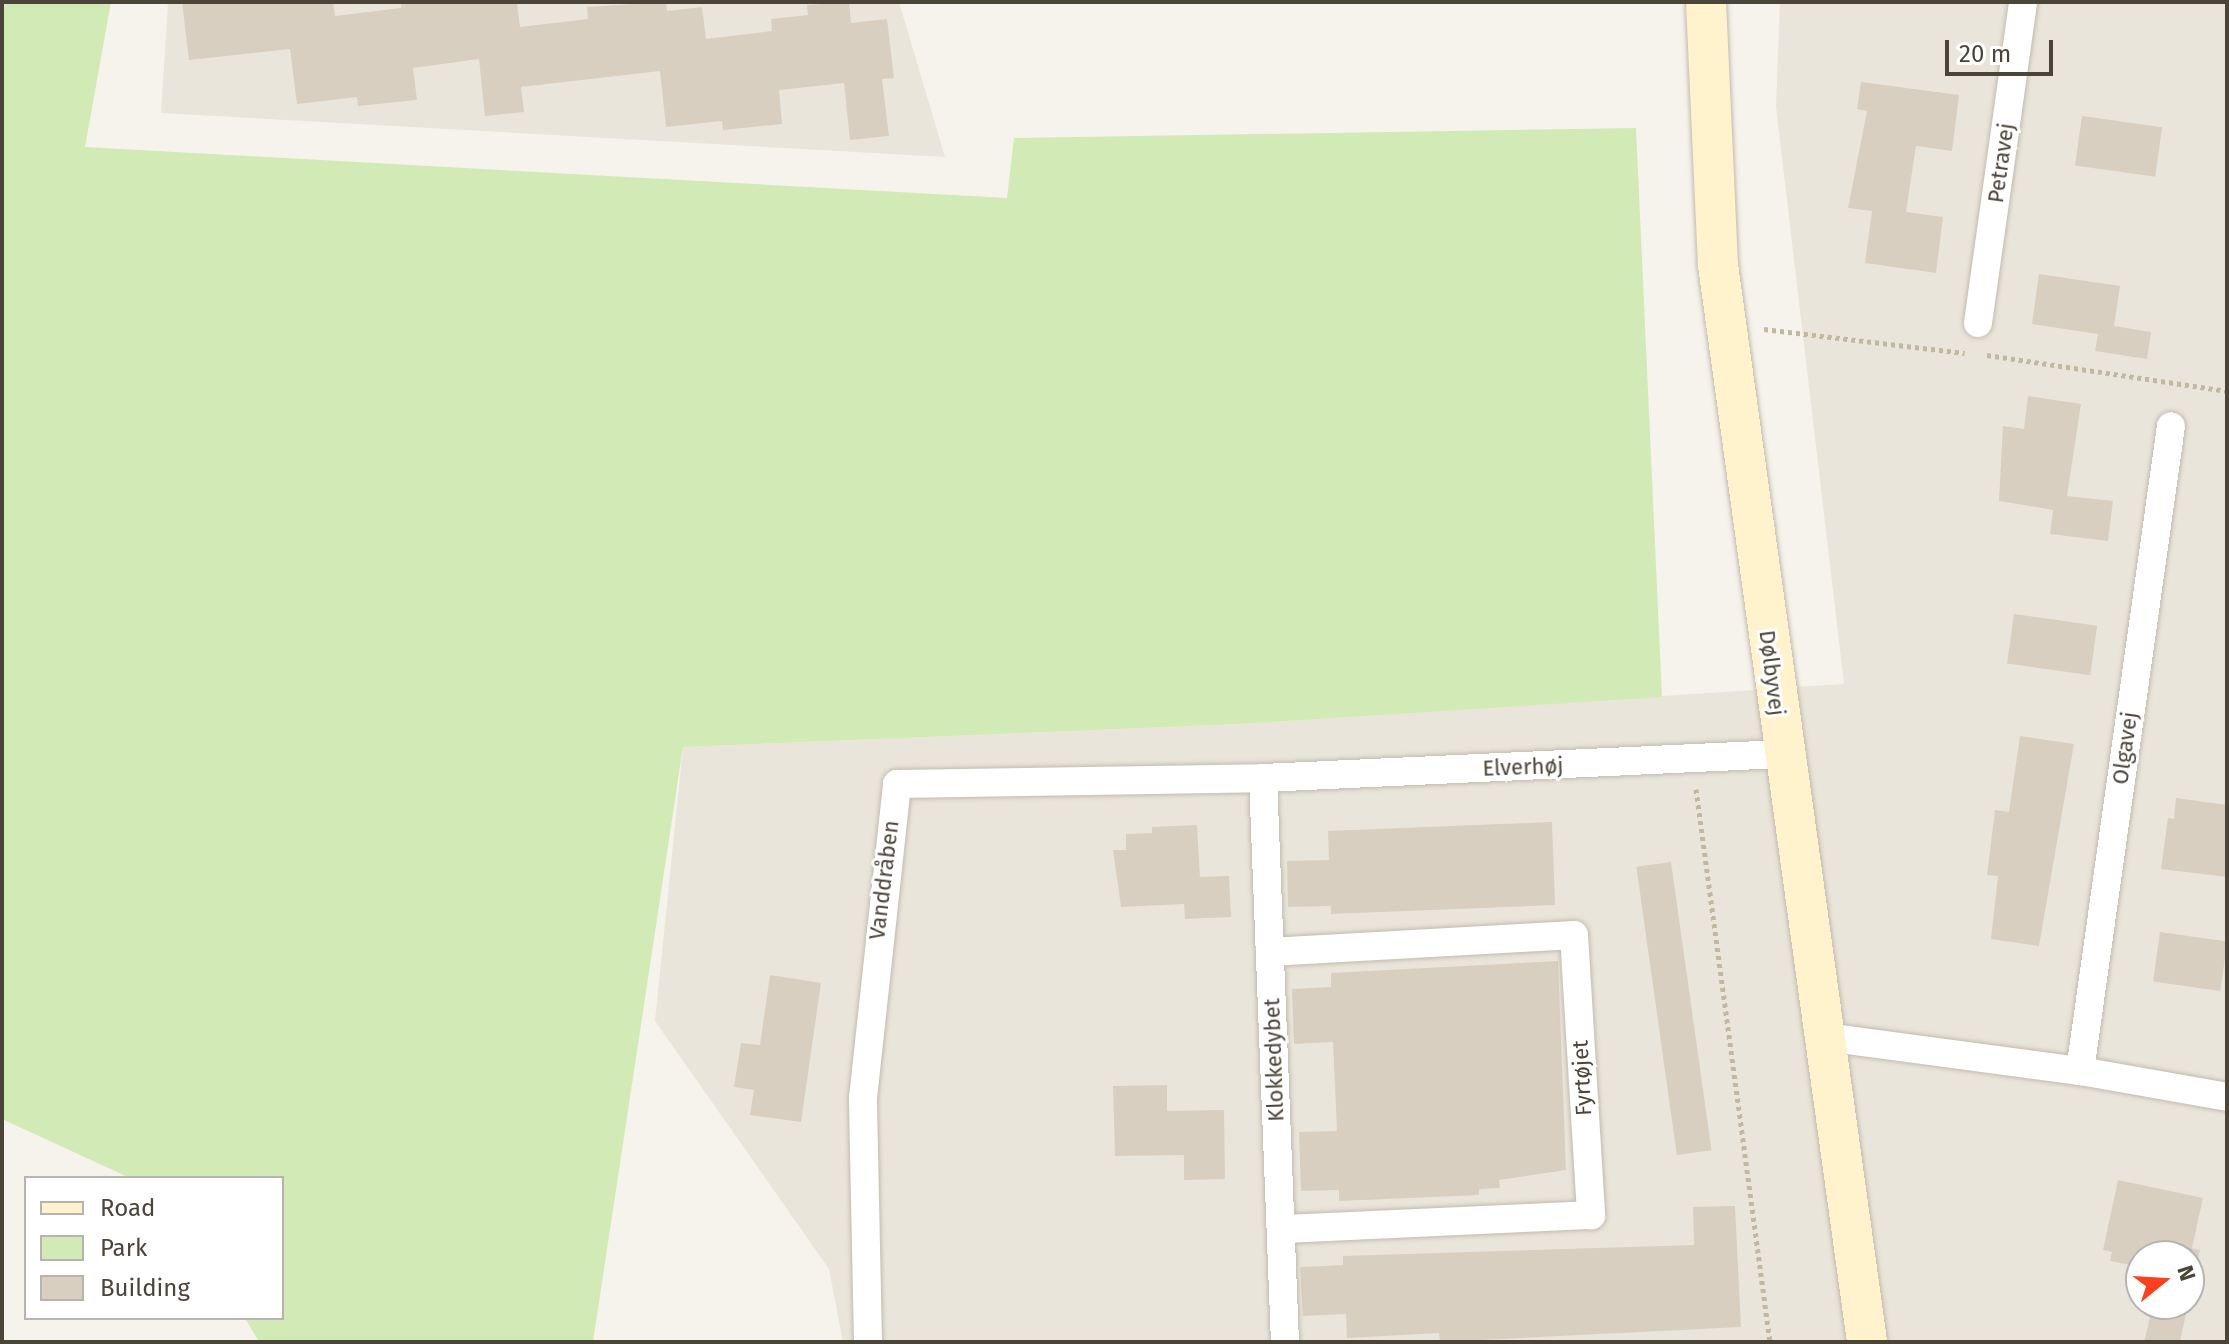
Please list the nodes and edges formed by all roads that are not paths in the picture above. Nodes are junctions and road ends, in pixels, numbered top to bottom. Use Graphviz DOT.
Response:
graph roads {
  1 [pos="1706,2"];
  2 [pos="2023,2"];
  3 [pos="1978,323"];
  4 [pos="2171,426"];
  5 [pos="1782,754"];
  6 [pos="1263,778"];
  7 [pos="1270,952"];
  8 [pos="1825,1037"];
  9 [pos="2080,1071"];
  10 [pos="2227,1097"];
  11 [pos="1281,1229"];
  12 [pos="868,1342"];
  13 [pos="1285,1342"];
  14 [pos="1867,1342"];
  1 -- 5 [label="street, Dølbyvej"];
  2 -- 3 [label="street, Petravej"];
  4 -- 9 [label="street, Olgavej"];
  5 -- 6 [label="street, Elverhøj"];
  5 -- 8 [label="street, Dølbyvej"];
  6 -- 7 [label="street, Klokkedybet"];
  6 -- 12 [label="street, Vanddråben"];
  7 -- 11 [label="street, Klokkedybet"];
  7 -- 11 [label="street, Fyrtøjet"];
  8 -- 9 [label="street"];
  8 -- 14 [label="street, Dølbyvej"];
  9 -- 10 [label="street"];
  11 -- 13 [label="street, Klokkedybet"];
}
